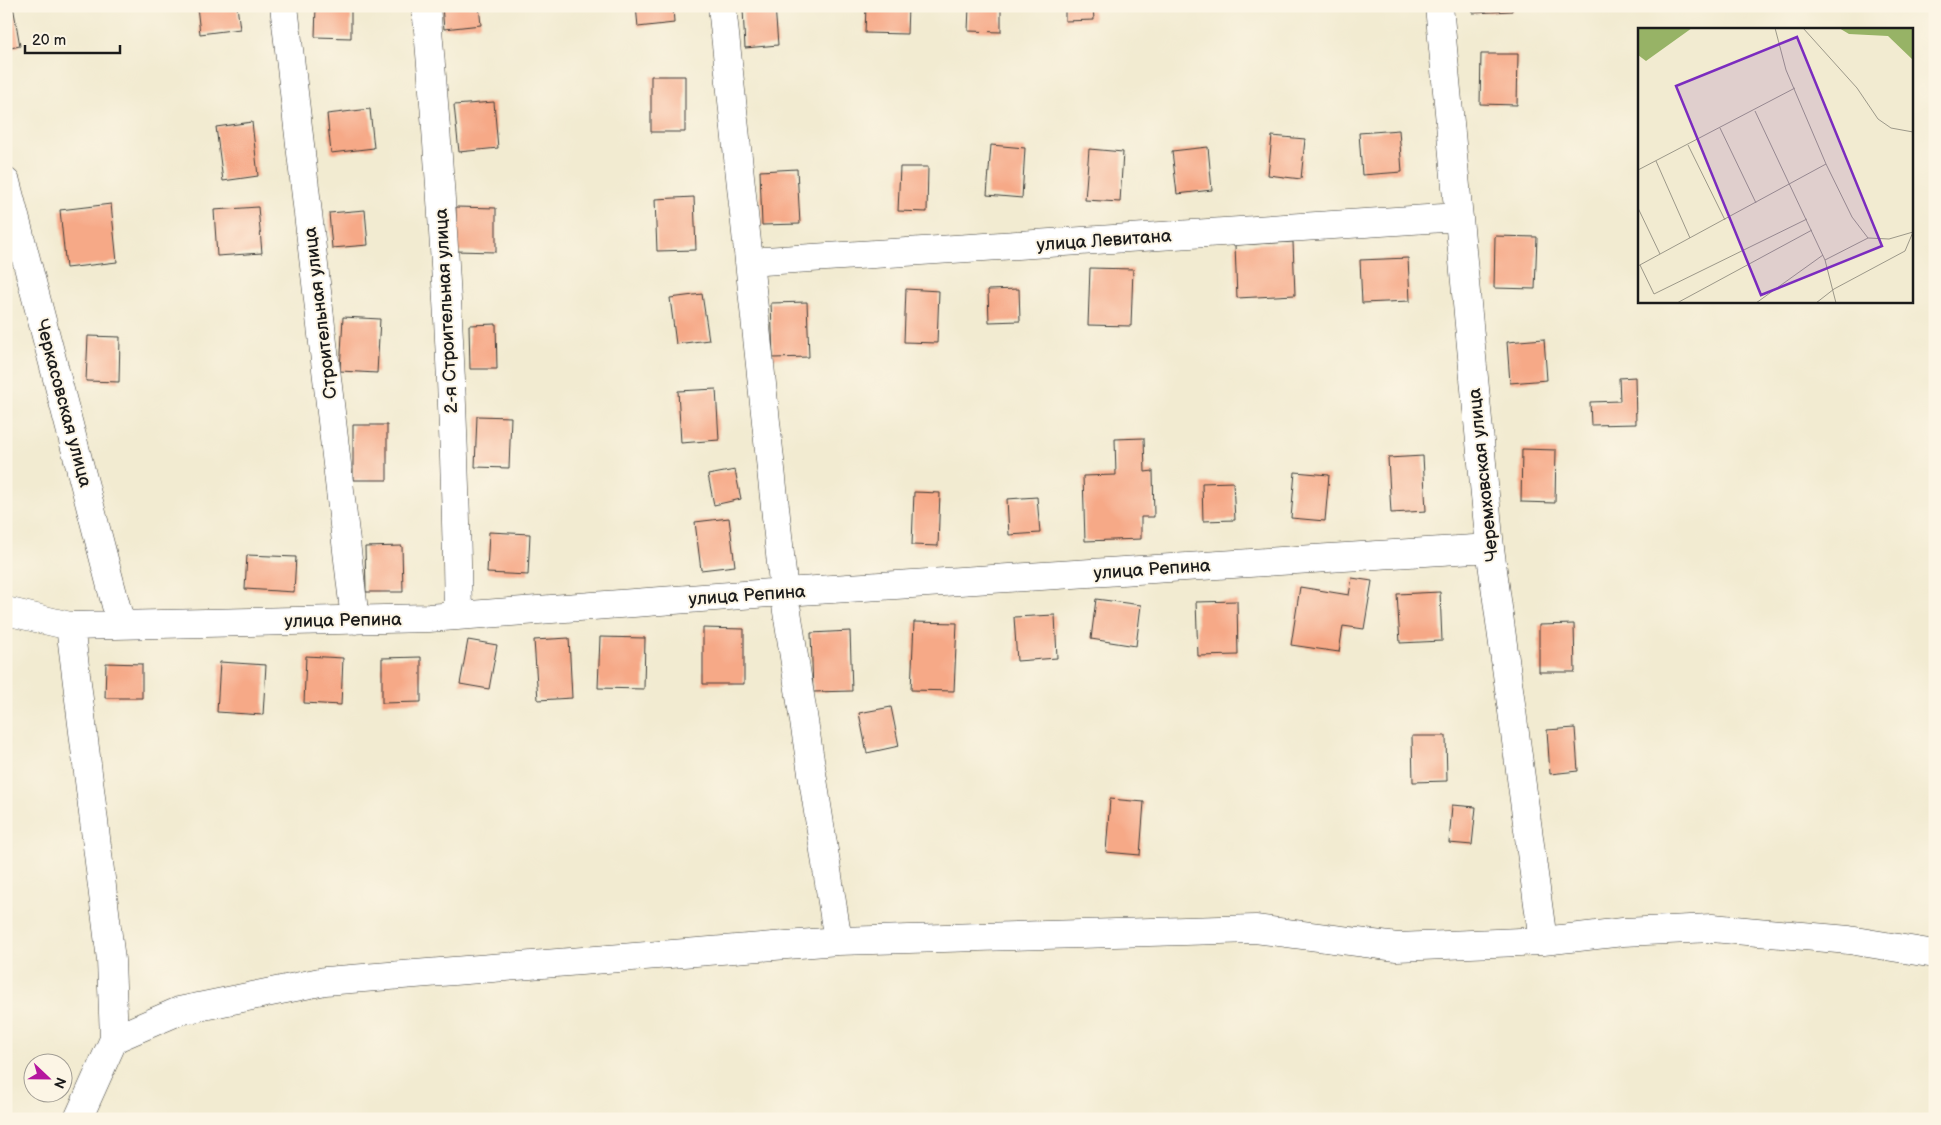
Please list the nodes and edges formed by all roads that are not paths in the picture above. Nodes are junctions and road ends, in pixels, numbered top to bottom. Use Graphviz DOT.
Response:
graph roads {
  1 [pos="284,6"];
  2 [pos="426,6"];
  3 [pos="722,6"];
  4 [pos="1439,6"];
  5 [pos="6,182"];
  6 [pos="1459,217"];
  7 [pos="749,262"];
  8 [pos="1490,548"];
  9 [pos="784,592"];
  10 [pos="6,611"];
  11 [pos="458,616"];
  12 [pos="355,620"];
  13 [pos="121,624"];
  14 [pos="70,626"];
  15 [pos="838,941"];
  16 [pos="1543,941"];
  17 [pos="1935,954"];
  18 [pos="114,1038"];
  19 [pos="78,1119"];
  1 -- 12 [label="street, Строительная улица"];
  2 -- 11 [label="street, 2-я Строительная улица"];
  3 -- 7 [label="street"];
  4 -- 6 [label="street, Черемховская улица"];
  5 -- 13 [label="street, Черкасовская улица"];
  6 -- 7 [label="street, улица Левитана"];
  6 -- 8 [label="street, Черемховская улица"];
  7 -- 9 [label="street"];
  8 -- 9 [label="street, улица Репина"];
  8 -- 16 [label="street, Черемховская улица"];
  9 -- 11 [label="street, улица Репина"];
  9 -- 15 [label="street"];
  10 -- 14 [label="street, улица Репина"];
  11 -- 12 [label="street, улица Репина"];
  12 -- 13 [label="street, улица Репина"];
  13 -- 14 [label="street, улица Репина"];
  14 -- 18 [label="street"];
  15 -- 16 [label="street"];
  15 -- 18 [label="street"];
  16 -- 17 [label="street"];
  18 -- 19 [label="street"];
}
